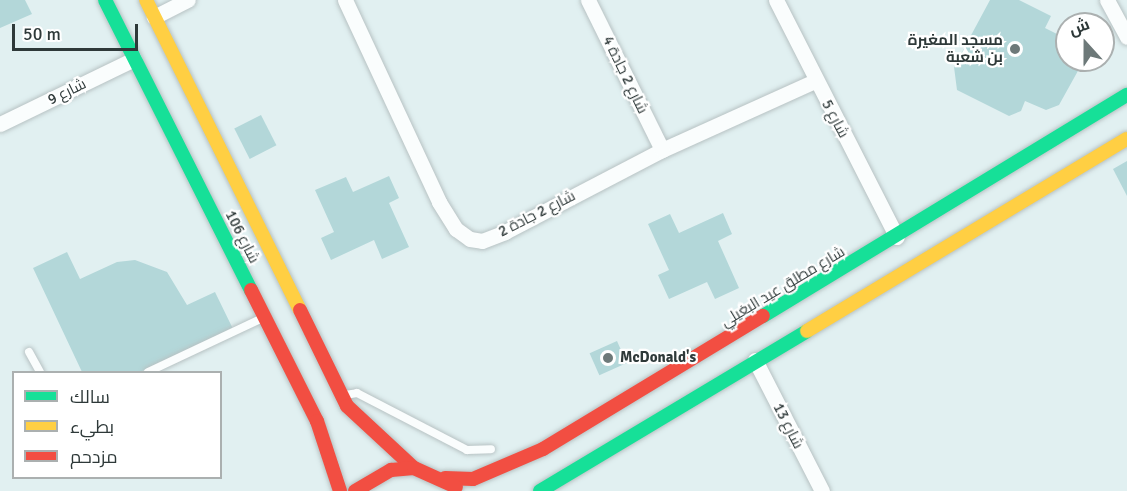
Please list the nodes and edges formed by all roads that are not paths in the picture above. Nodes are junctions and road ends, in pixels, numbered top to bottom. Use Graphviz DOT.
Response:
graph roads {
  1 [pos="105,0"];
  2 [pos="146,0"];
  3 [pos="188,0"];
  4 [pos="345,0"];
  5 [pos="588,0"];
  6 [pos="776,0"];
  7 [pos="1107,0"];
  8 [pos="154,16"];
  9 [pos="1127,37"];
  10 [pos="134,59"];
  11 [pos="815,81"];
  12 [pos="1127,95"];
  13 [pos="0,124"];
  14 [pos="1127,140"];
  15 [pos="662,150"];
  16 [pos="897,237"];
  17 [pos="264,318"];
  18 [pos="29,352"];
  19 [pos="755,360"];
  20 [pos="39,371"];
  21 [pos="150,371"];
  22 [pos="342,396"];
  23 [pos="491,449"];
  24 [pos="414,468"];
  25 [pos="445,478"];
  26 [pos="340,491"];
  27 [pos="355,491"];
  28 [pos="461,491"];
  29 [pos="540,491"];
  30 [pos="822,491"];
  1 -- 10 [label="street, شارع 106"];
  2 -- 8 [label="street, شارع 106"];
  3 -- 8 [label="street"];
  4 -- 15 [label="street, شارع 2 جادة 2"];
  5 -- 15 [label="street, شارع 2 جادة 4"];
  6 -- 11 [label="street, شارع 5"];
  7 -- 9 [label="street"];
  8 -- 22 [label="street, شارع 106"];
  10 -- 13 [label="street, شارع 9"];
  10 -- 17 [label="street, شارع 106"];
  11 -- 15 [label="street, شارع 2 جادة 2"];
  11 -- 16 [label="street, شارع 5"];
  12 -- 16 [label="street, شارع مطلق عيد البغيلي"];
  14 -- 19 [label="street"];
  16 -- 25 [label="street, شارع مطلق عيد البغيلي"];
  17 -- 21 [label="lane"];
  17 -- 26 [label="street, شارع 106"];
  18 -- 20 [label="lane"];
  19 -- 29 [label="street"];
  19 -- 30 [label="street, شارع 13"];
  22 -- 23 [label="lane"];
  22 -- 24 [label="street, شارع 106"];
  24 -- 25 [label="street"];
  24 -- 27 [label="street"];
  25 -- 28 [label="street"];
}
